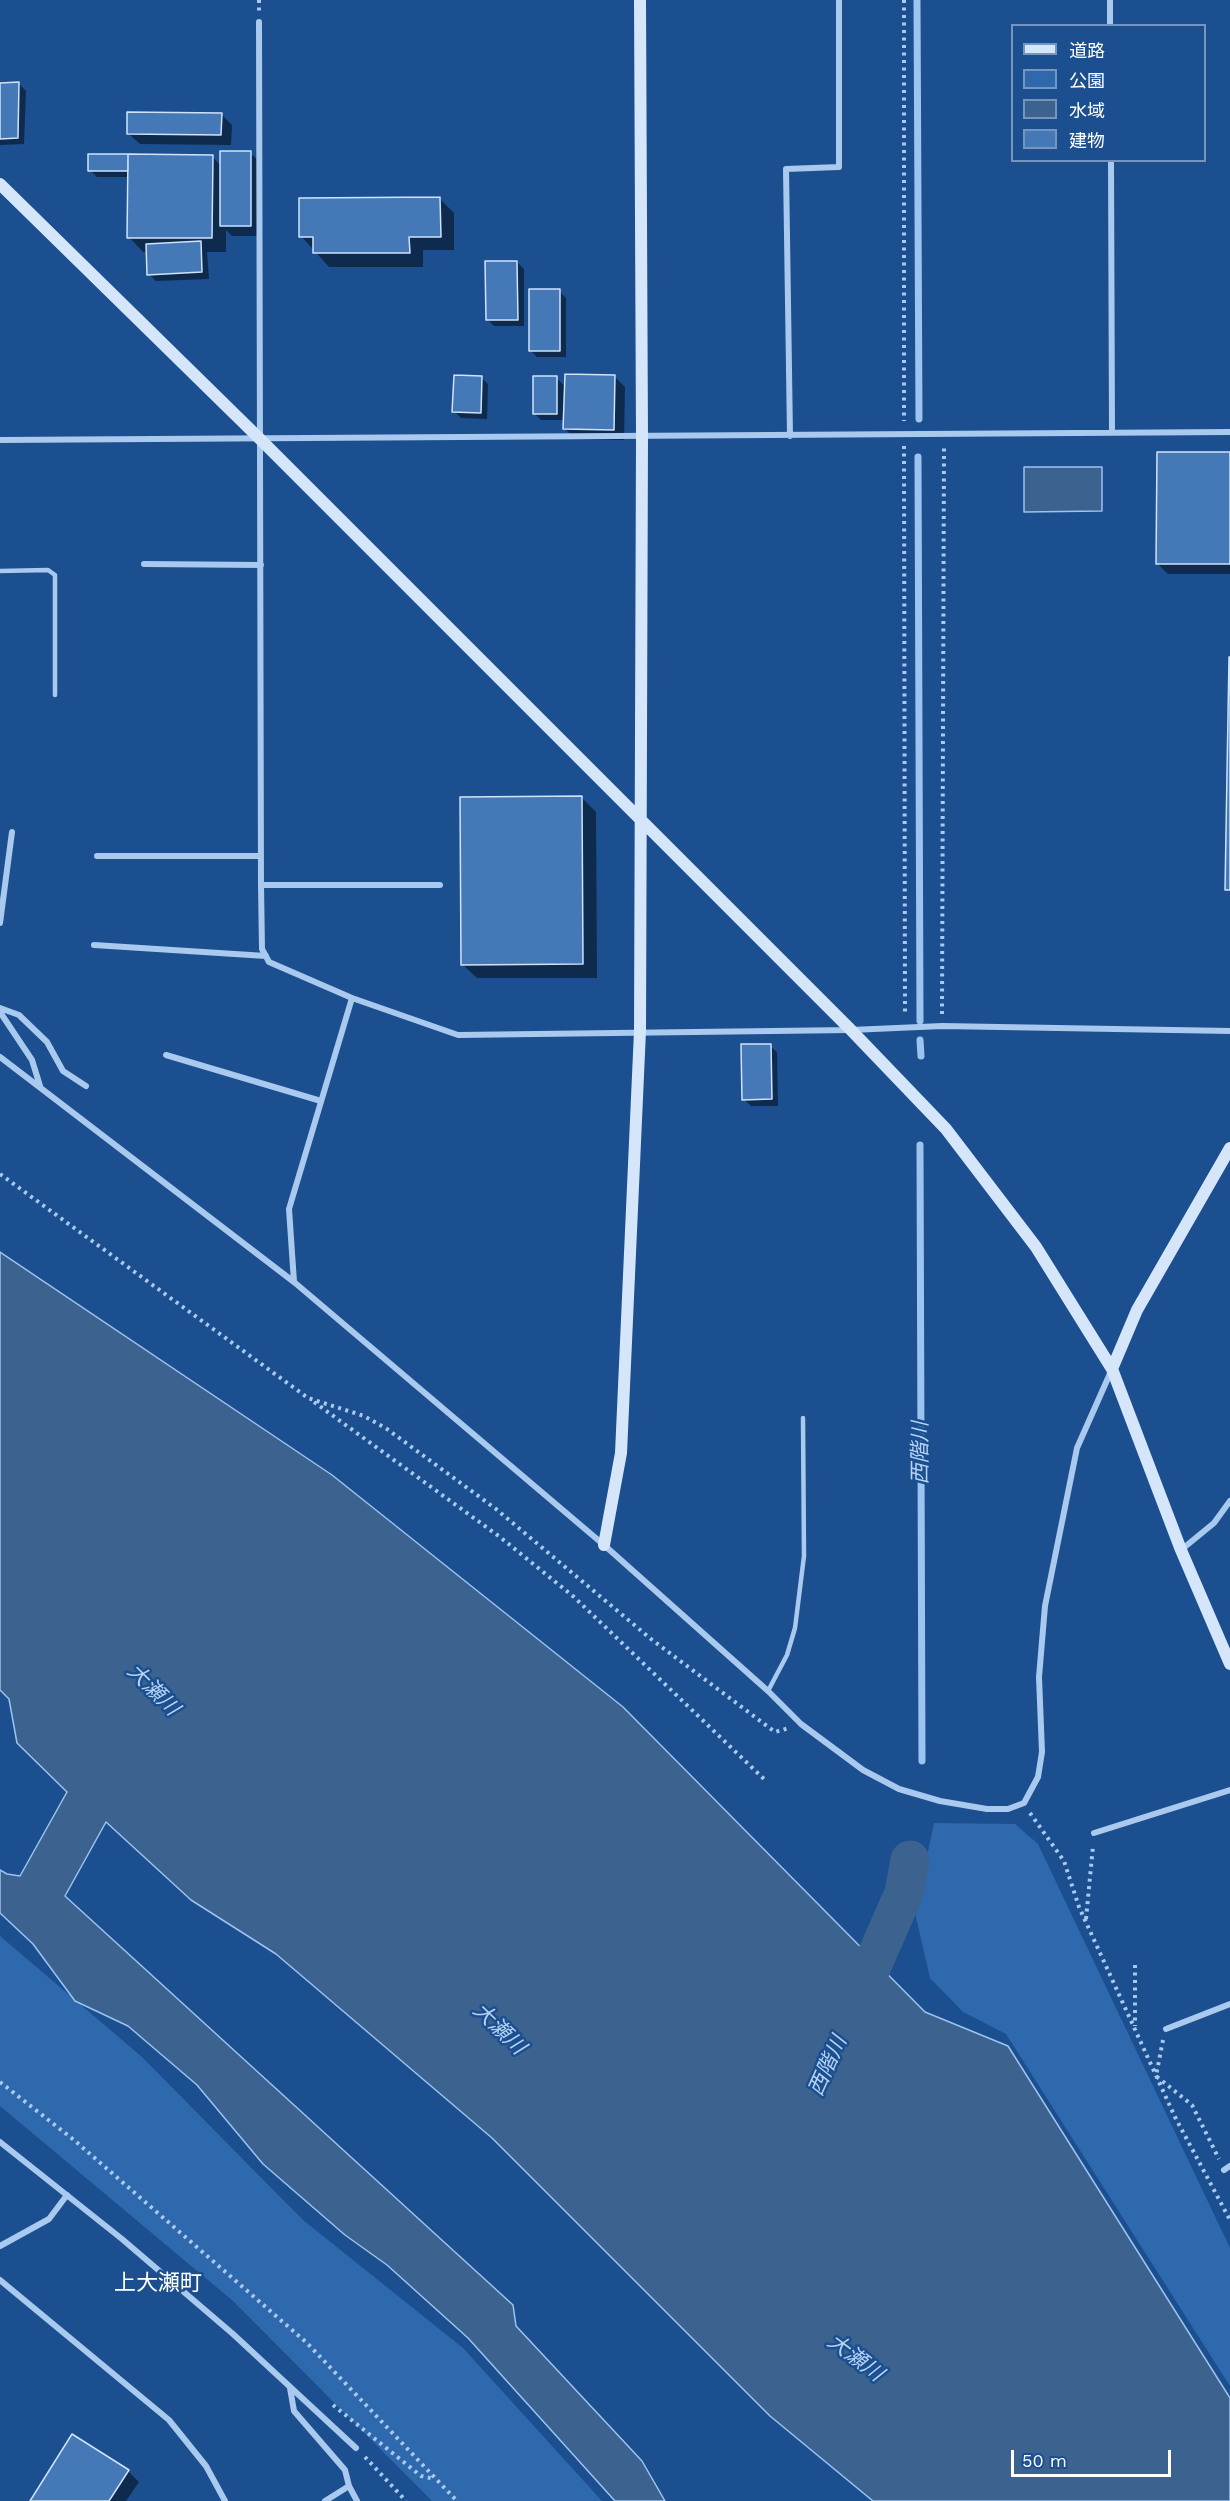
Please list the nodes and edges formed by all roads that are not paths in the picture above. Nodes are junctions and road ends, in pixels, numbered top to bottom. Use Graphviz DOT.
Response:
graph roads {
  1 [pos="640,0"];
  2 [pos="839,0"];
  3 [pos="1110,0"];
  4 [pos="259,22"];
  5 [pos="1110,24"];
  6 [pos="1111,162"];
  7 [pos="0,184"];
  8 [pos="1230,432"];
  9 [pos="1112,433"];
  10 [pos="790,436"];
  11 [pos="642,437"];
  12 [pos="0,440"];
  13 [pos="261,440"];
  14 [pos="144,564"];
  15 [pos="261,565"];
  16 [pos="0,571"];
  17 [pos="55,695"];
  18 [pos="641,822"];
  19 [pos="12,832"];
  20 [pos="97,856"];
  21 [pos="261,856"];
  22 [pos="261,885"];
  23 [pos="440,885"];
  24 [pos="0,922"];
  25 [pos="94,945"];
  26 [pos="266,956"];
  27 [pos="352,998"];
  28 [pos="0,1010"];
  29 [pos="851,1030"];
  30 [pos="1230,1030"];
  31 [pos="640,1031"];
  32 [pos="166,1055"];
  33 [pos="0,1057"];
  34 [pos="86,1086"];
  35 [pos="40,1087"];
  36 [pos="321,1101"];
  37 [pos="1230,1148"];
  38 [pos="294,1282"];
  39 [pos="1112,1369"];
  40 [pos="803,1418"];
  41 [pos="1230,1501"];
  42 [pos="604,1545"];
  43 [pos="1182,1550"];
  44 [pos="1230,1664"];
  45 [pos="768,1691"];
  46 [pos="1230,1790"];
  47 [pos="1094,1833"];
  48 [pos="1230,2004"];
  49 [pos="1166,2029"];
  50 [pos="0,2142"];
  51 [pos="67,2195"];
  52 [pos="0,2246"];
  53 [pos="0,2280"];
  54 [pos="290,2387"];
  55 [pos="356,2448"];
  56 [pos="349,2486"];
  57 [pos="225,2501"];
  58 [pos="325,2501"];
  59 [pos="357,2501"];
  1 -- 11 [label="street"];
  2 -- 10 [label="street"];
  3 -- 5 [label="street"];
  4 -- 13 [label="street"];
  6 -- 9 [label="street"];
  7 -- 13 [label="street"];
  8 -- 9 [label="street"];
  9 -- 10 [label="street"];
  10 -- 11 [label="street"];
  11 -- 13 [label="street"];
  11 -- 18 [label="street"];
  12 -- 13 [label="street"];
  13 -- 15 [label="street"];
  13 -- 18 [label="street"];
  14 -- 15 [label="street"];
  15 -- 21 [label="street"];
  16 -- 17 [label="lane"];
  18 -- 29 [label="street"];
  18 -- 31 [label="street"];
  19 -- 24 [label="street"];
  20 -- 21 [label="street"];
  21 -- 22 [label="street"];
  22 -- 23 [label="street"];
  22 -- 26 [label="street"];
  25 -- 26 [label="street"];
  26 -- 27 [label="street"];
  27 -- 31 [label="street"];
  27 -- 36 [label="street"];
  28 -- 34 [label="street"];
  28 -- 35 [label="street"];
  29 -- 30 [label="street"];
  29 -- 31 [label="street"];
  29 -- 39 [label="street"];
  31 -- 42 [label="street"];
  32 -- 36 [label="street"];
  33 -- 35 [label="street"];
  35 -- 38 [label="street"];
  36 -- 38 [label="street"];
  37 -- 39 [label="street"];
  38 -- 42 [label="street"];
  39 -- 43 [label="street"];
  39 -- 45 [label="street"];
  40 -- 45 [label="lane"];
  41 -- 43 [label="street"];
  42 -- 45 [label="street"];
  43 -- 44 [label="street"];
  46 -- 47 [label="street"];
  48 -- 49 [label="street"];
  50 -- 51 [label="street"];
  51 -- 52 [label="street"];
  51 -- 54 [label="street"];
  53 -- 57 [label="street"];
  54 -- 55 [label="street"];
  54 -- 56 [label="street"];
  56 -- 58 [label="street"];
  56 -- 59 [label="street"];
}
